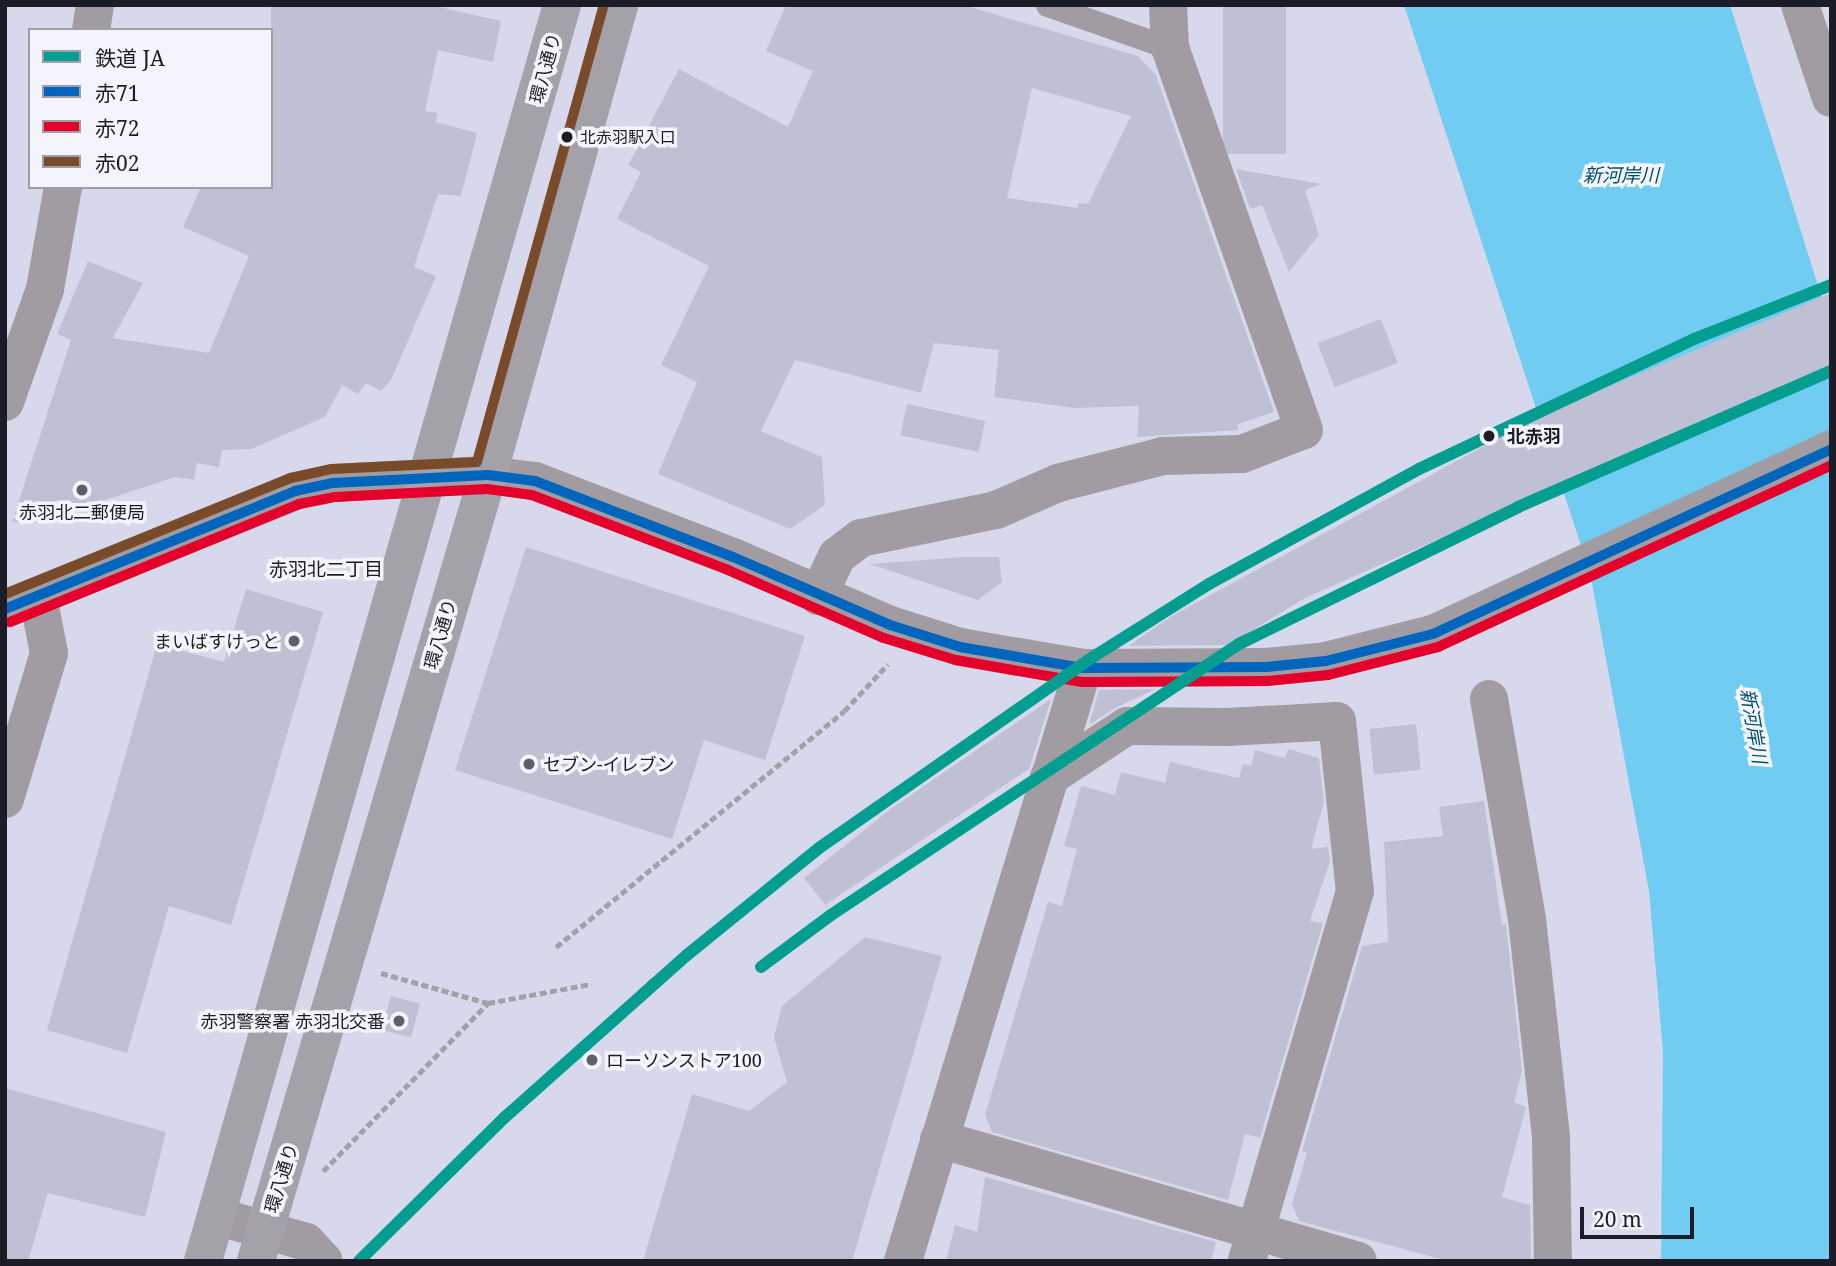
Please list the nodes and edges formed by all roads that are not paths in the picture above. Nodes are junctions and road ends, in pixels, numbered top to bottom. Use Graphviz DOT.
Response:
graph roads {
  1 [pos="95,5"];
  2 [pos="562,5"];
  3 [pos="620,5"];
  4 [pos="1046,5"];
  5 [pos="1168,5"];
  6 [pos="1805,6"];
  7 [pos="91,28"];
  8 [pos="1170,48"];
  9 [pos="1831,98"];
  10 [pos="63,189"];
  11 [pos="5,402"];
  12 [pos="1831,449"];
  13 [pos="488,475"];
  14 [pos="429,478"];
  15 [pos="818,596"];
  16 [pos="22,603"];
  17 [pos="1083,668"];
  18 [pos="1489,699"];
  19 [pos="1049,777"];
  20 [pos="5,799"];
  21 [pos="939,1139"];
  22 [pos="216,1216"];
  23 [pos="1251,1246"];
  24 [pos="259,1253"];
  25 [pos="203,1261"];
  26 [pos="324,1261"];
  27 [pos="903,1261"];
  28 [pos="1358,1261"];
  29 [pos="1553,1261"];
  1 -- 7 [label="street"];
  2 -- 14 [label="main road, 環八通り"];
  3 -- 13 [label="main road, 環八通り"];
  4 -- 8 [label="lane"];
  5 -- 8 [label="street"];
  6 -- 9 [label="street"];
  8 -- 15 [label="street"];
  10 -- 11 [label="street"];
  12 -- 17 [label="main road"];
  13 -- 14 [label="main road"];
  13 -- 15 [label="main road"];
  13 -- 24 [label="main road, 環八通り"];
  14 -- 16 [label="main road"];
  14 -- 22 [label="main road, 環八通り"];
  15 -- 17 [label="main road"];
  16 -- 20 [label="street"];
  17 -- 19 [label="main road"];
  18 -- 29 [label="street"];
  19 -- 21 [label="main road"];
  19 -- 23 [label="street"];
  21 -- 23 [label="street"];
  21 -- 27 [label="main road"];
  22 -- 24 [label="street"];
  22 -- 25 [label="main road, 環八通り"];
  23 -- 28 [label="street"];
  24 -- 26 [label="street"];
}
